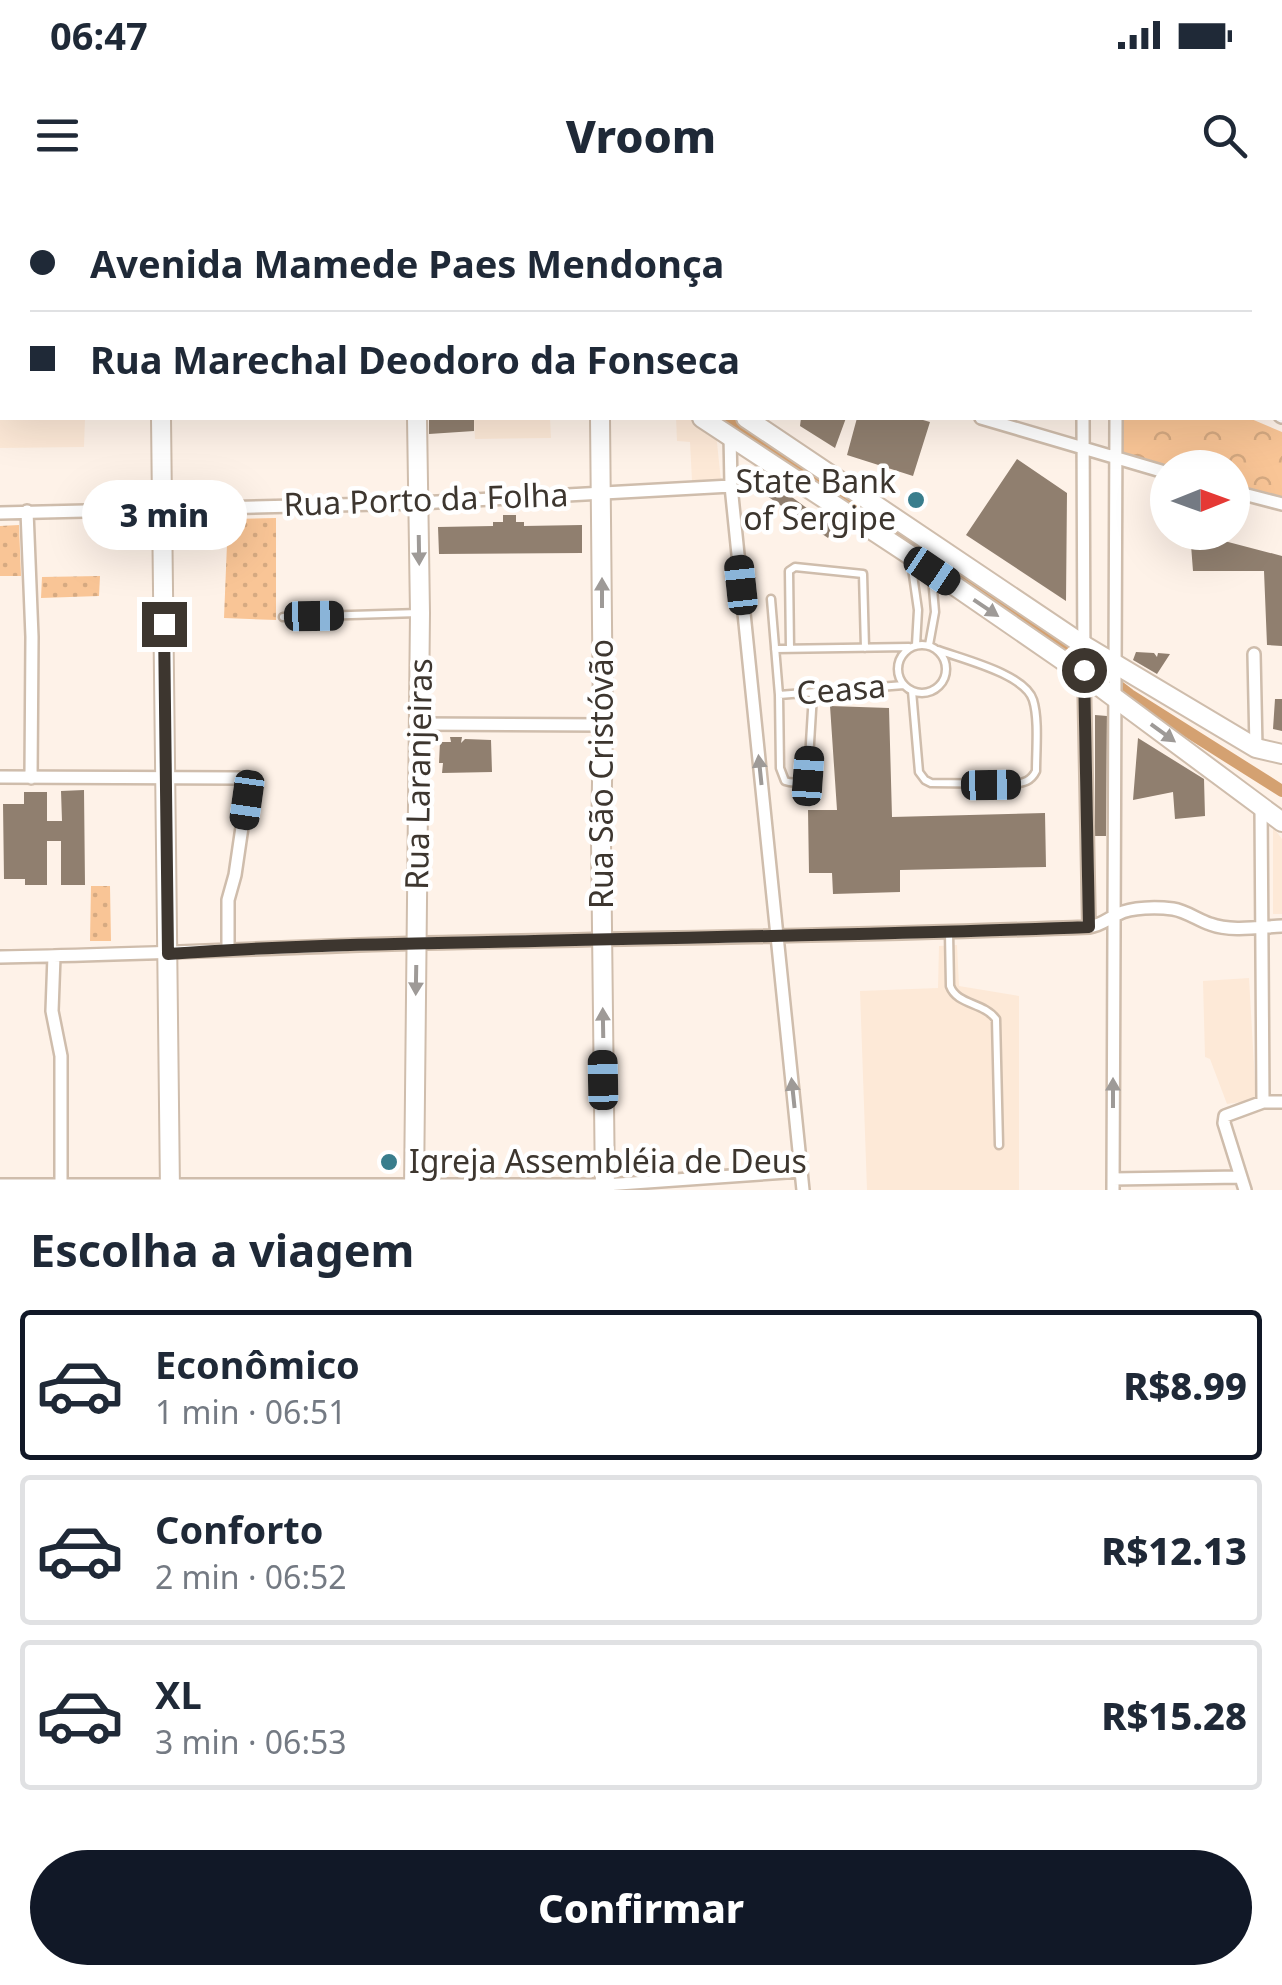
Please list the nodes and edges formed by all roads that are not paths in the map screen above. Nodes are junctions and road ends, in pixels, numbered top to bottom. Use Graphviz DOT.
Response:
graph roads {
  1 [pos="161,420"];
  2 [pos="417,420"];
  3 [pos="600,420"];
  4 [pos="705,420"];
  5 [pos="749,420"];
  6 [pos="988,420"];
  7 [pos="1083,420"];
  8 [pos="1116,420"];
  9 [pos="730,435"];
  10 [pos="1082,446"];
  11 [pos="1117,460"];
  12 [pos="1150,468"];
  13 [pos="731,486"];
  14 [pos="601,494"];
  15 [pos="1250,496"];
  16 [pos="418,503"];
  17 [pos="1282,504"];
  18 [pos="162,509"];
  19 [pos="27,512"];
  20 [pos="0,513"];
  21 [pos="910,555"];
  22 [pos="932,571"];
  23 [pos="771,599"];
  24 [pos="420,613"];
  25 [pos="284,617"];
  26 [pos="929,645"];
  27 [pos="913,646"];
  28 [pos="865,648"];
  29 [pos="1085,648"];
  30 [pos="790,649"];
  31 [pos="775,650"];
  32 [pos="938,650"];
  33 [pos="1254,654"];
  34 [pos="1115,664"];
  35 [pos="1084,673"];
  36 [pos="904,685"];
  37 [pos="912,691"];
  38 [pos="813,694"];
  39 [pos="778,695"];
  40 [pos="1116,695"];
  41 [pos="420,724"];
  42 [pos="602,725"];
  43 [pos="1256,748"];
  44 [pos="1282,754"];
  45 [pos="0,778"];
  46 [pos="31,778"];
  47 [pos="166,778"];
  48 [pos="1261,805"];
  49 [pos="1282,822"];
  50 [pos="1113,916"];
  51 [pos="1262,926"];
  52 [pos="1282,926"];
  53 [pos="1089,927"];
  54 [pos="948,933"];
  55 [pos="777,935"];
  56 [pos="602,939"];
  57 [pos="417,944"];
  58 [pos="228,950"];
  59 [pos="168,954"];
  60 [pos="54,956"];
  61 [pos="0,957"];
  62 [pos="1263,1102"];
  63 [pos="1282,1102"];
  64 [pos="999,1146"];
  65 [pos="802,1172"];
  66 [pos="701,1184"];
  67 [pos="1113,1184"];
  68 [pos="1243,1184"];
  69 [pos="0,1185"];
  70 [pos="61,1186"];
  71 [pos="170,1187"];
  72 [pos="414,1187"];
  73 [pos="605,1188"];
  74 [pos="803,1190"];
  1 -- 18 [label="main road"];
  2 -- 16 [label="main road, Rua Laranjeiras"];
  3 -- 14 [label="main road, Rua São Cristóvão"];
  4 -- 9 [label="main road"];
  5 -- 29 [label="main road"];
  6 -- 10 [label="street"];
  7 -- 10 [label="street"];
  8 -- 11 [label="street"];
  9 -- 13 [label="street"];
  9 -- 21 [label="main road"];
  10 -- 11 [label="street"];
  10 -- 29 [label="street"];
  11 -- 12 [label="street"];
  11 -- 34 [label="street"];
  13 -- 14 [label="street, Rua Porto da Folha"];
  55 -- 13 [label="street, one-way"];
  14 -- 16 [label="street, Rua Porto da Folha"];
  42 -- 14 [label="main road, Rua São Cristóvão, one-way"];
  15 -- 17 [label="street"];
  16 -- 18 [label="street, Rua Porto da Folha"];
  16 -- 24 [label="main road, Rua Laranjeiras, one-way"];
  18 -- 19 [label="street, Rua Porto da Folha"];
  18 -- 47 [label="main road"];
  19 -- 20 [label="street, Rua Porto da Folha"];
  19 -- 46 [label="street"];
  21 -- 22 [label="main road"];
  21 -- 27 [label="lane, Ceasa"];
  22 -- 26 [label="lane"];
  22 -- 35 [label="main road, one-way"];
  23 -- 31 [label="lane"];
  24 -- 25 [label="lane"];
  24 -- 41 [label="main road, Rua Laranjeiras"];
  26 -- 27 [label="lane, Ceasa"];
  26 -- 32 [label="lane, Ceasa"];
  27 -- 28 [label="lane, Ceasa"];
  27 -- 36 [label="lane, Ceasa"];
  28 -- 30 [label="lane, Ceasa"];
  28 -- 30 [label="lane"];
  29 -- 34 [label="main road"];
  29 -- 35 [label="street"];
  30 -- 31 [label="lane, Ceasa"];
  31 -- 39 [label="lane, Ceasa"];
  32 -- 37 [label="lane, Ceasa"];
  32 -- 37 [label="lane, Ceasa"];
  33 -- 43 [label="street"];
  34 -- 40 [label="street"];
  34 -- 43 [label="main road"];
  35 -- 40 [label="main road"];
  35 -- 53 [label="street"];
  36 -- 37 [label="lane, Ceasa"];
  36 -- 38 [label="lane, Ceasa"];
  38 -- 39 [label="lane, Ceasa"];
  38 -- 39 [label="lane"];
  40 -- 48 [label="main road, one-way"];
  40 -- 50 [label="street"];
  41 -- 42 [label="street"];
  41 -- 57 [label="main road, Rua Laranjeiras"];
  42 -- 56 [label="main road, Rua São Cristóvão"];
  43 -- 44 [label="main road"];
  45 -- 46 [label="street"];
  46 -- 47 [label="street"];
  47 -- 58 [label="street"];
  47 -- 59 [label="main road"];
  48 -- 49 [label="main road"];
  48 -- 51 [label="street"];
  50 -- 51 [label="street"];
  50 -- 53 [label="street"];
  67 -- 50 [label="street, one-way"];
  51 -- 52 [label="street"];
  51 -- 62 [label="street"];
  53 -- 54 [label="street"];
  54 -- 55 [label="street"];
  54 -- 64 [label="lane"];
  55 -- 56 [label="street"];
  65 -- 55 [label="street, one-way"];
  56 -- 57 [label="street"];
  73 -- 56 [label="main road, Rua São Cristóvão, one-way"];
  57 -- 58 [label="street"];
  57 -- 72 [label="main road, Rua Laranjeiras, one-way"];
  58 -- 59 [label="street"];
  59 -- 60 [label="street"];
  59 -- 71 [label="main road"];
  60 -- 61 [label="street"];
  60 -- 70 [label="street"];
  62 -- 63 [label="street"];
  62 -- 68 [label="street"];
  65 -- 66 [label="street"];
  65 -- 74 [label="street"];
  66 -- 73 [label="street"];
  67 -- 68 [label="street"];
  69 -- 70 [label="street"];
  70 -- 71 [label="street"];
  71 -- 72 [label="street"];
  72 -- 73 [label="street"];
}
